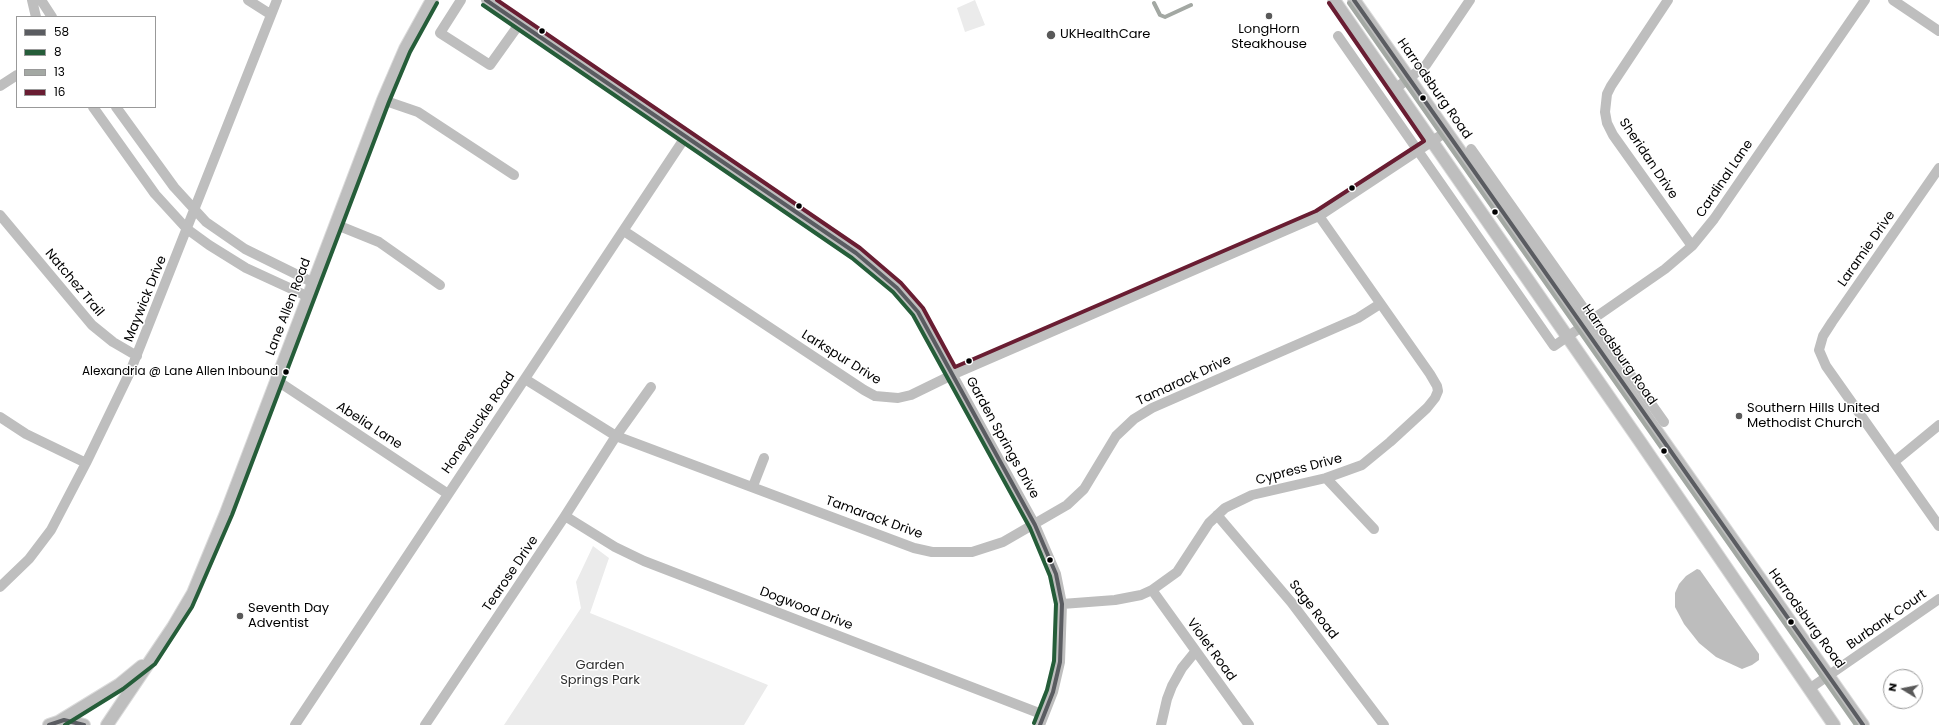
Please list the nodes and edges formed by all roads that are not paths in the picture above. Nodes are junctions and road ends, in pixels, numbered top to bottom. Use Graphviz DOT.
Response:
graph roads {
  1 [pos="32,0"];
  2 [pos="41,0"];
  3 [pos="248,0"];
  4 [pos="276,0"];
  5 [pos="432,0"];
  6 [pos="461,0"];
  7 [pos="486,0"];
  8 [pos="1334,0"];
  9 [pos="1354,0"];
  10 [pos="1470,0"];
  11 [pos="1668,0"];
  12 [pos="1865,0"];
  13 [pos="1893,0"];
  14 [pos="270,14"];
  15 [pos="36,16"];
  16 [pos="51,16"];
  17 [pos="520,24"];
  18 [pos="1939,31"];
  19 [pos="1338,36"];
  20 [pos="16,76"];
  21 [pos="1410,78"];
  22 [pos="0,86"];
  23 [pos="1395,89"];
  24 [pos="383,100"];
  25 [pos="94,108"];
  26 [pos="117,108"];
  27 [pos="1446,132"];
  28 [pos="686,136"];
  29 [pos="1432,143"];
  30 [pos="1470,149"];
  31 [pos="1419,152"];
  32 [pos="1939,168"];
  33 [pos="514,175"];
  34 [pos="195,210"];
  35 [pos="0,216"];
  36 [pos="1319,216"];
  37 [pos="337,225"];
  38 [pos="187,229"];
  39 [pos="624,231"];
  40 [pos="1692,246"];
  41 [pos="314,283"];
  42 [pos="440,285"];
  43 [pos="309,297"];
  44 [pos="1380,304"];
  45 [pos="1592,319"];
  46 [pos="1581,326"];
  47 [pos="1567,336"];
  48 [pos="137,356"];
  49 [pos="952,375"];
  50 [pos="525,379"];
  51 [pos="276,380"];
  52 [pos="651,386"];
  53 [pos="0,417"];
  54 [pos="1664,422"];
  55 [pos="1939,425"];
  56 [pos="616,436"];
  57 [pos="764,458"];
  58 [pos="1894,462"];
  59 [pos="86,463"];
  60 [pos="1326,478"];
  61 [pos="753,486"];
  62 [pos="448,494"];
  63 [pos="1217,515"];
  64 [pos="565,516"];
  65 [pos="1035,525"];
  66 [pos="1939,526"];
  67 [pos="1374,529"];
  68 [pos="0,587"];
  69 [pos="1152,590"];
  70 [pos="1939,599"];
  71 [pos="1062,604"];
  72 [pos="1196,652"];
  73 [pos="151,660"];
  74 [pos="1829,676"];
  75 [pos="1809,689"];
  76 [pos="1044,714"];
  77 [pos="53,723"];
  78 [pos="298,724"];
  79 [pos="84,725"];
  80 [pos="108,725"];
  81 [pos="425,725"];
  82 [pos="1040,725"];
  83 [pos="1161,725"];
  84 [pos="1249,725"];
  85 [pos="1384,725"];
  86 [pos="1834,725"];
  87 [pos="1863,725"];
  1 -- 15 [label="street"];
  2 -- 16 [label="street"];
  3 -- 14 [label="street"];
  4 -- 14 [label="street, Maywick Drive"];
  5 -- 24 [label="main road, Lane Allen Road"];
  6 -- 17 [label="street"];
  7 -- 17 [label="street, Garden Springs Drive"];
  8 -- 23 [label="main road"];
  9 -- 21 [label="main road, Harrodsburg Road"];
  10 -- 21 [label="street"];
  11 -- 40 [label="street, Sheridan Drive"];
  12 -- 40 [label="street, Cardinal Lane"];
  13 -- 18 [label="street"];
  14 -- 34 [label="street, Maywick Drive"];
  17 -- 28 [label="street, Garden Springs Drive"];
  19 -- 31 [label="street"];
  20 -- 22 [label="street"];
  21 -- 23 [label="street"];
  21 -- 27 [label="main road, Harrodsburg Road"];
  23 -- 29 [label="main road"];
  24 -- 33 [label="street"];
  24 -- 37 [label="main road, Lane Allen Road"];
  25 -- 38 [label="street"];
  26 -- 34 [label="street"];
  27 -- 29 [label="street, Larkspur Drive"];
  27 -- 46 [label="main road, Harrodsburg Road"];
  28 -- 39 [label="street, Honeysuckle Road"];
  28 -- 49 [label="street, Garden Springs Drive"];
  29 -- 31 [label="street, Larkspur Drive"];
  29 -- 47 [label="main road"];
  30 -- 45 [label="street"];
  31 -- 36 [label="street, Larkspur Drive"];
  31 -- 47 [label="street, Cardinal Lane"];
  32 -- 58 [label="street, Laramie Drive"];
  34 -- 38 [label="street, Maywick Drive"];
  34 -- 41 [label="street"];
  35 -- 48 [label="street, Natchez Trail"];
  36 -- 44 [label="street, Cypress Drive"];
  36 -- 49 [label="street, Larkspur Drive"];
  37 -- 41 [label="main road, Lane Allen Road"];
  37 -- 42 [label="street"];
  38 -- 43 [label="street"];
  38 -- 48 [label="street, Maywick Drive"];
  39 -- 49 [label="street, Larkspur Drive"];
  39 -- 50 [label="street, Honeysuckle Road"];
  40 -- 45 [label="street, Cardinal Lane"];
  41 -- 43 [label="main road, Lane Allen Road"];
  43 -- 51 [label="main road, Lane Allen Road"];
  44 -- 60 [label="street, Cypress Drive"];
  44 -- 65 [label="street, Tamarack Drive"];
  45 -- 46 [label="street, Cardinal Lane"];
  45 -- 54 [label="street"];
  46 -- 47 [label="street, Cardinal Lane"];
  46 -- 74 [label="main road, Harrodsburg Road"];
  47 -- 75 [label="main road"];
  48 -- 59 [label="street, Maywick Drive"];
  49 -- 65 [label="street, Garden Springs Drive"];
  50 -- 56 [label="street, Tamarack Drive"];
  50 -- 62 [label="street, Honeysuckle Road"];
  51 -- 62 [label="street, Abelia Lane"];
  51 -- 73 [label="main road, Lane Allen Road"];
  52 -- 56 [label="street, Tearose Drive"];
  53 -- 59 [label="street"];
  55 -- 58 [label="street"];
  56 -- 61 [label="street, Tamarack Drive"];
  56 -- 64 [label="street, Tearose Drive"];
  57 -- 61 [label="street"];
  58 -- 66 [label="street"];
  59 -- 68 [label="street, Maywick Drive"];
  60 -- 63 [label="street, Cypress Drive"];
  60 -- 67 [label="street"];
  61 -- 65 [label="street, Tamarack Drive"];
  62 -- 78 [label="street, Honeysuckle Road"];
  63 -- 69 [label="street, Cypress Drive"];
  63 -- 85 [label="street, Sage Road"];
  64 -- 76 [label="street, Dogwood Drive"];
  64 -- 81 [label="street, Tearose Drive"];
  65 -- 71 [label="street, Garden Springs Drive"];
  69 -- 71 [label="street, Cypress Drive"];
  69 -- 72 [label="street, Violet Road"];
  70 -- 74 [label="street, Burbank Court"];
  71 -- 76 [label="street, Garden Springs Drive"];
  72 -- 83 [label="street"];
  72 -- 84 [label="street, Violet Road"];
  73 -- 77 [label="main road"];
  73 -- 80 [label="main road, Lane Allen Road"];
  74 -- 75 [label="street, Burbank Court"];
  74 -- 87 [label="main road, Harrodsburg Road"];
  75 -- 86 [label="main road"];
  76 -- 82 [label="street, Garden Springs Drive"];
  77 -- 79 [label="main road"];
}
